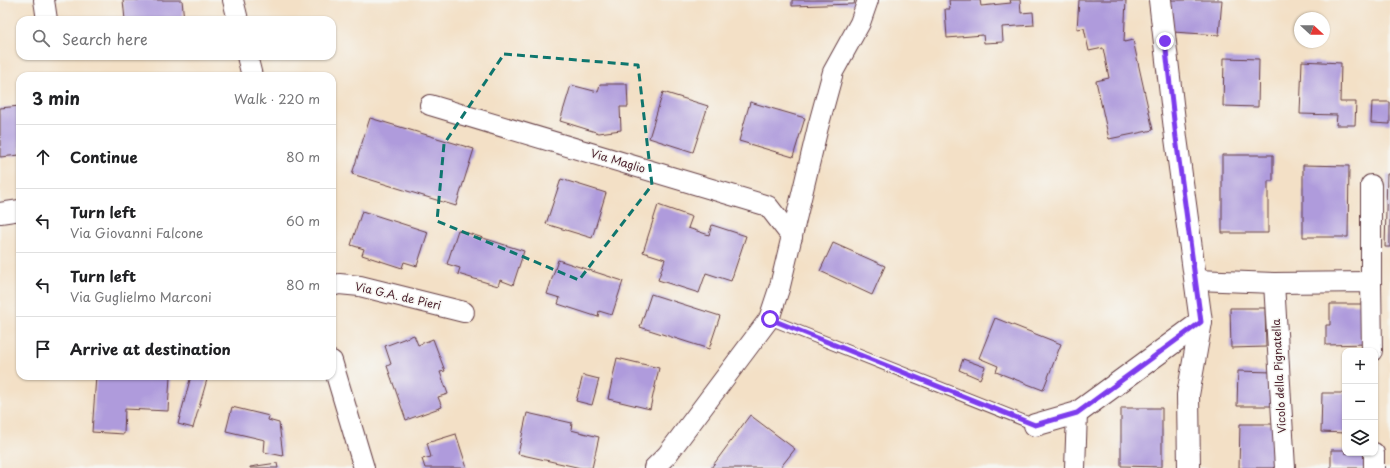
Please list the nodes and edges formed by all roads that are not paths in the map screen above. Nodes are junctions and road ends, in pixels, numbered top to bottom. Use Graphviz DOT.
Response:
graph roads {
  1 [pos="44,0"];
  2 [pos="233,0"];
  3 [pos="868,0"];
  4 [pos="1160,0"];
  5 [pos="46,16"];
  6 [pos="237,16"];
  7 [pos="248,60"];
  8 [pos="251,72"];
  9 [pos="430,105"];
  10 [pos="1371,185"];
  11 [pos="16,211"];
  12 [pos="0,213"];
  13 [pos="792,237"];
  14 [pos="1196,280"];
  15 [pos="1371,282"];
  16 [pos="1274,283"];
  17 [pos="336,285"];
  18 [pos="464,312"];
  19 [pos="770,319"];
  20 [pos="1201,322"];
  21 [pos="1372,348"];
  22 [pos="336,374"];
  23 [pos="1077,413"];
  24 [pos="1035,425"];
  25 [pos="1374,456"];
  26 [pos="364,468"];
  27 [pos="654,468"];
  28 [pos="1075,468"];
  29 [pos="1189,468"];
  30 [pos="1285,468"];
  31 [pos="1374,468"];
  1 -- 5 [label="street"];
  2 -- 6 [label="street"];
  3 -- 13 [label="street"];
  4 -- 14 [label="street"];
  7 -- 8 [label="street"];
  9 -- 13 [label="street, Via Maglio"];
  10 -- 15 [label="street"];
  11 -- 12 [label="street"];
  13 -- 19 [label="street"];
  14 -- 16 [label="street"];
  14 -- 20 [label="street"];
  15 -- 16 [label="street"];
  15 -- 21 [label="street"];
  16 -- 30 [label="street, Vicolo della Pignatella"];
  17 -- 18 [label="street, Via G.A. de Pieri"];
  19 -- 24 [label="lane"];
  19 -- 27 [label="street"];
  20 -- 23 [label="street"];
  20 -- 29 [label="street"];
  22 -- 26 [label="street"];
  23 -- 24 [label="street"];
  23 -- 28 [label="street"];
  25 -- 31 [label="street"];
}
